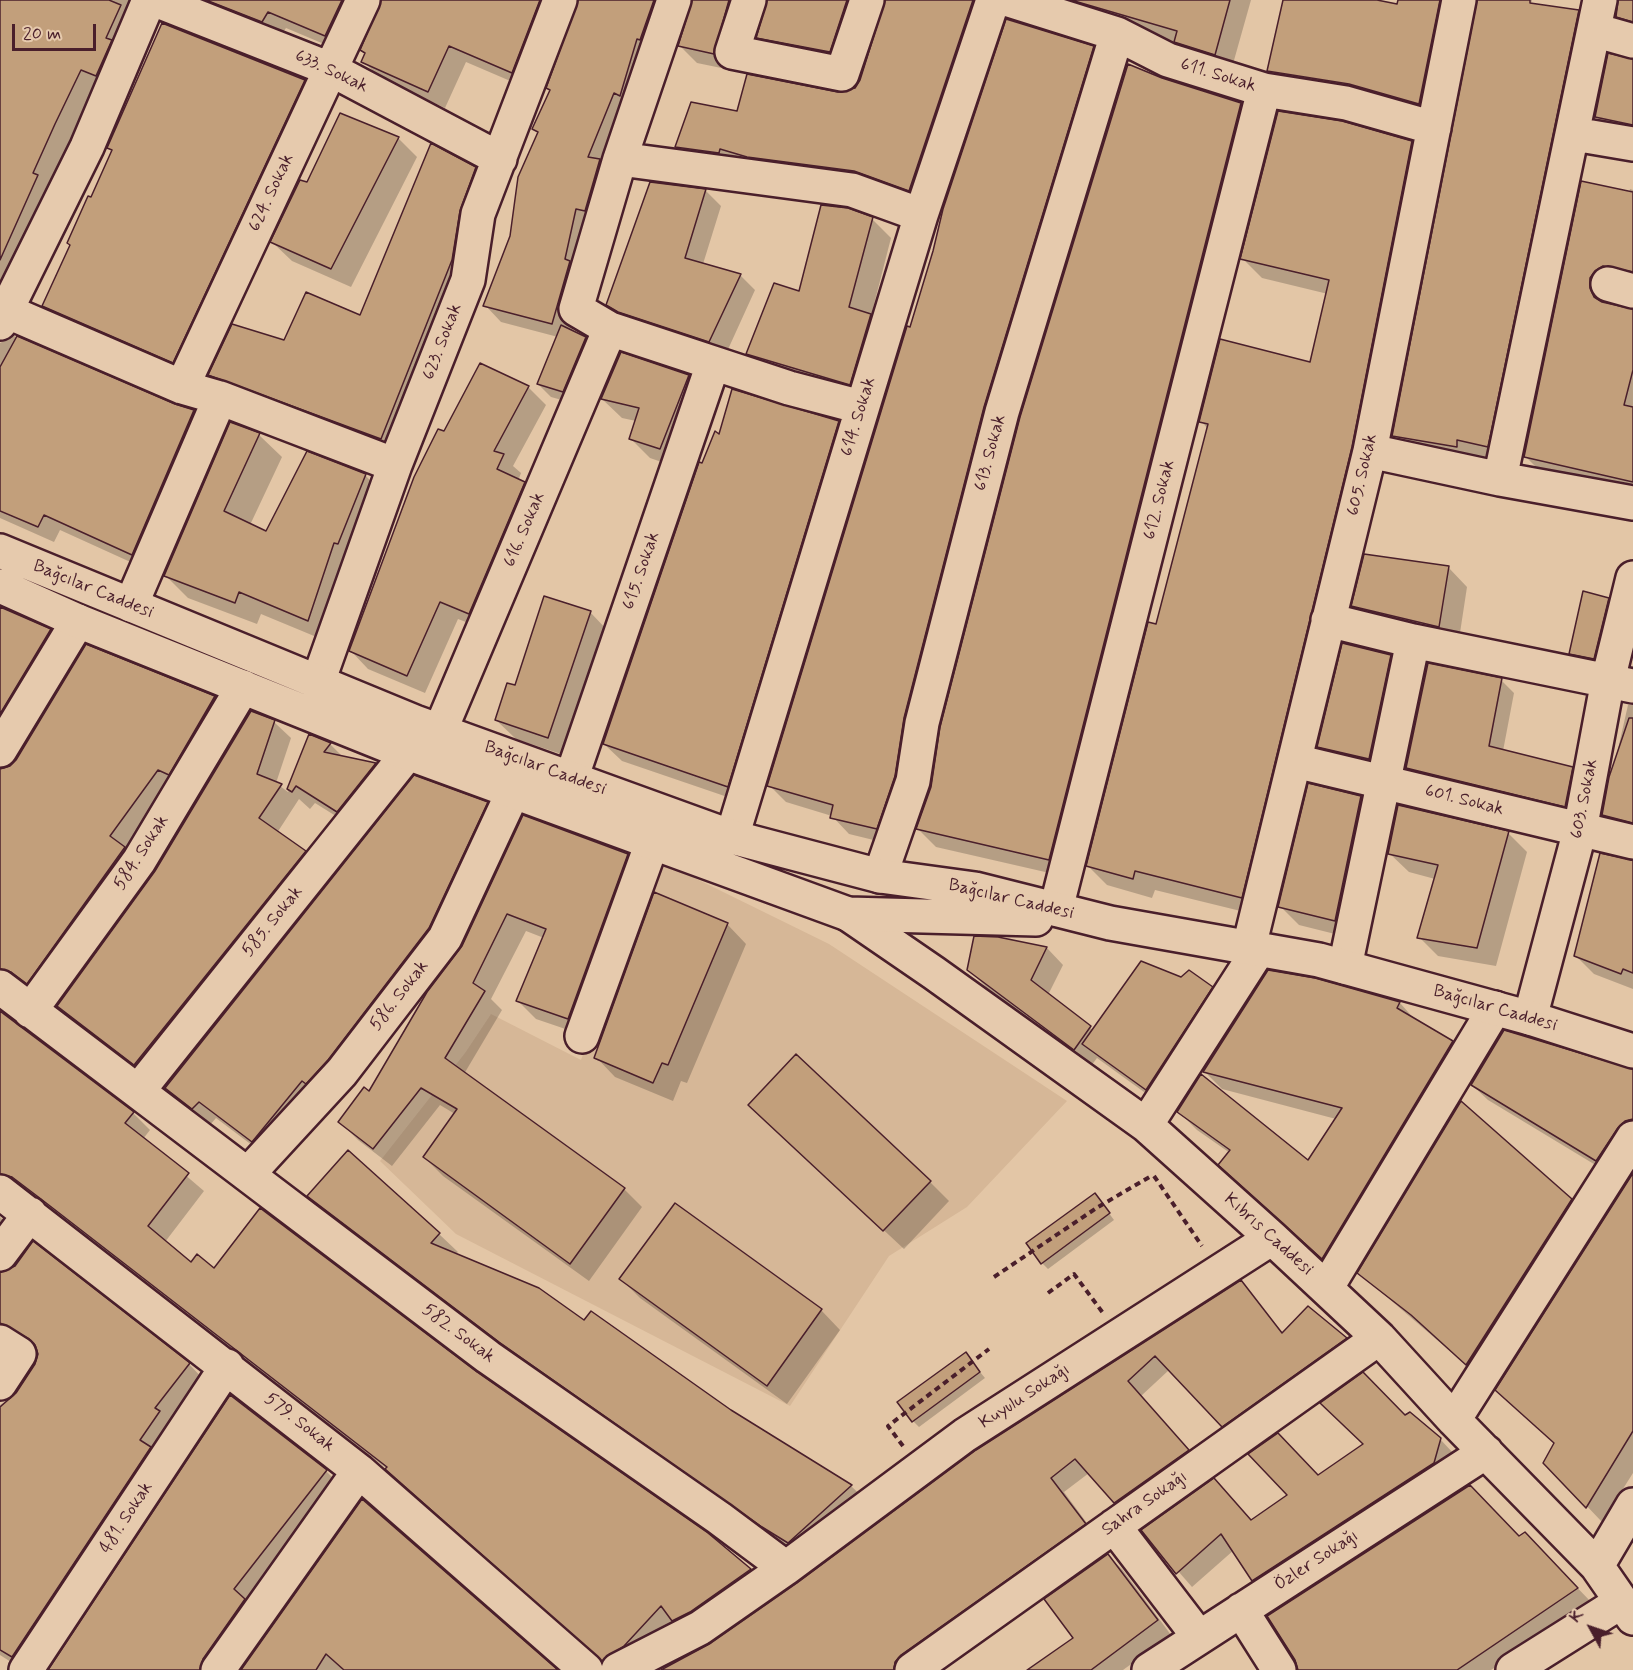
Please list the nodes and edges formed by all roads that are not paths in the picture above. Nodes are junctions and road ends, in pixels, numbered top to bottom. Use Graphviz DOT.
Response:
graph roads {
  1 [pos="149,0"];
  2 [pos="155,0"];
  3 [pos="363,0"];
  4 [pos="560,0"];
  5 [pos="674,0"];
  6 [pos="749,0"];
  7 [pos="867,0"];
  8 [pos="993,0"];
  9 [pos="1009,0"];
  10 [pos="1459,0"];
  11 [pos="1597,15"];
  12 [pos="1117,34"];
  13 [pos="1633,41"];
  14 [pos="330,69"];
  15 [pos="1264,90"];
  16 [pos="1434,128"];
  17 [pos="1574,134"];
  18 [pos="1633,144"];
  19 [pos="500,159"];
  20 [pos="620,159"];
  21 [pos="921,215"];
  22 [pos="3,317"];
  23 [pos="610,329"];
  24 [pos="713,364"];
  25 [pos="182,387"];
  26 [pos="220,398"];
  27 [pos="861,407"];
  28 [pos="1370,451"];
  29 [pos="395,465"];
  30 [pos="1500,479"];
  31 [pos="1633,503"];
  32 [pos="0,551"];
  33 [pos="1633,578"];
  34 [pos="0,585"];
  35 [pos="131,605"];
  36 [pos="1328,620"];
  37 [pos="78,621"];
  38 [pos="1413,641"];
  39 [pos="318,682"];
  40 [pos="1621,683"];
  41 [pos="243,687"];
  42 [pos="440,731"];
  43 [pos="0,750"];
  44 [pos="408,753"];
  45 [pos="1295,761"];
  46 [pos="571,779"];
  47 [pos="1385,782"];
  48 [pos="513,792"];
  49 [pos="1580,830"];
  50 [pos="732,837"];
  51 [pos="1633,842"];
  52 [pos="652,843"];
  53 [pos="880,876"];
  54 [pos="1056,909"];
  55 [pos="848,914"];
  56 [pos="1110,922"];
  57 [pos="1254,948"];
  58 [pos="1345,967"];
  59 [pos="0,987"];
  60 [pos="1495,1008"];
  61 [pos="30,1011"];
  62 [pos="1530,1018"];
  63 [pos="582,1036"];
  64 [pos="1633,1051"];
  65 [pos="138,1091"];
  66 [pos="1152,1131"];
  67 [pos="1633,1138"];
  68 [pos="248,1174"];
  69 [pos="0,1192"];
  70 [pos="30,1214"];
  71 [pos="1272,1238"];
  72 [pos="0,1254"];
  73 [pos="1327,1287"];
  74 [pos="1379,1338"];
  75 [pos="0,1342"];
  76 [pos="227,1366"];
  77 [pos="0,1383"];
  78 [pos="1454,1420"];
  79 [pos="1486,1452"];
  80 [pos="359,1470"];
  81 [pos="1633,1505"];
  82 [pos="1114,1526"];
  83 [pos="1597,1566"];
  84 [pos="786,1568"];
  85 [pos="1241,1610"];
  86 [pos="1627,1610"];
  87 [pos="1200,1637"];
  88 [pos="26,1670"];
  89 [pos="218,1670"];
  90 [pos="586,1670"];
  91 [pos="618,1670"];
  92 [pos="912,1670"];
  93 [pos="1149,1670"];
  94 [pos="1279,1670"];
  95 [pos="1513,1670"];
  1 -- 22 [label="street"];
  2 -- 14 [label="street, 633. Sokak"];
  3 -- 14 [label="street, 624. Sokak"];
  4 -- 19 [label="street, 623. Sokak"];
  5 -- 20 [label="street"];
  6 -- 7 [label="street"];
  8 -- 21 [label="street, 614. Sokak"];
  9 -- 12 [label="street, 611. Sokak"];
  10 -- 16 [label="street, 605. Sokak"];
  11 -- 13 [label="street"];
  11 -- 17 [label="street"];
  12 -- 15 [label="street, 611. Sokak"];
  12 -- 53 [label="street, 613. Sokak"];
  14 -- 19 [label="street, 633. Sokak"];
  14 -- 25 [label="street, 624. Sokak"];
  15 -- 16 [label="street, 611. Sokak"];
  15 -- 54 [label="street, 612. Sokak"];
  16 -- 28 [label="street, 605. Sokak"];
  17 -- 18 [label="street"];
  17 -- 30 [label="street"];
  19 -- 29 [label="street, 623. Sokak"];
  20 -- 21 [label="street"];
  20 -- 23 [label="street"];
  21 -- 27 [label="street, 614. Sokak"];
  22 -- 25 [label="street"];
  23 -- 24 [label="street"];
  23 -- 42 [label="street, 616. Sokak"];
  24 -- 27 [label="street"];
  24 -- 46 [label="street, 615. Sokak"];
  25 -- 26 [label="street"];
  26 -- 29 [label="street"];
  26 -- 35 [label="street"];
  27 -- 50 [label="street, 614. Sokak"];
  28 -- 30 [label="street"];
  28 -- 36 [label="street, 605. Sokak"];
  29 -- 39 [label="street, 623. Sokak"];
  30 -- 31 [label="street"];
  32 -- 35 [label="street, Bağcılar Caddesi"];
  33 -- 40 [label="street, 603. Sokak"];
  34 -- 37 [label="street, Bağcılar Caddesi"];
  35 -- 39 [label="street, Bağcılar Caddesi"];
  36 -- 38 [label="street"];
  36 -- 45 [label="street, 605. Sokak"];
  37 -- 41 [label="street, Bağcılar Caddesi"];
  37 -- 43 [label="street"];
  38 -- 40 [label="street"];
  38 -- 47 [label="street"];
  39 -- 42 [label="street, Bağcılar Caddesi"];
  40 -- 49 [label="street, 603. Sokak"];
  41 -- 44 [label="street, Bağcılar Caddesi"];
  41 -- 61 [label="street, 584. Sokak"];
  42 -- 46 [label="street, Bağcılar Caddesi"];
  44 -- 48 [label="street, Bağcılar Caddesi"];
  44 -- 65 [label="street, 585. Sokak"];
  45 -- 47 [label="street, 601. Sokak"];
  45 -- 57 [label="street, 605. Sokak"];
  46 -- 50 [label="street, Bağcılar Caddesi"];
  47 -- 49 [label="street, 601. Sokak"];
  47 -- 58 [label="street"];
  48 -- 52 [label="street, Bağcılar Caddesi"];
  48 -- 68 [label="street, 586. Sokak"];
  49 -- 51 [label="street, 601. Sokak"];
  49 -- 62 [label="street, 603. Sokak"];
  50 -- 53 [label="street, Bağcılar Caddesi"];
  52 -- 55 [label="street, Bağcılar Caddesi"];
  52 -- 63 [label="street"];
  53 -- 54 [label="street, Bağcılar Caddesi"];
  54 -- 56 [label="street, Bağcılar Caddesi"];
  55 -- 56 [label="street, Bağcılar Caddesi"];
  55 -- 66 [label="street, Kıbrıs Caddesi"];
  56 -- 57 [label="street, Bağcılar Caddesi"];
  57 -- 58 [label="street, Bağcılar Caddesi"];
  57 -- 66 [label="street, 605. Sokak"];
  58 -- 60 [label="street, Bağcılar Caddesi"];
  59 -- 61 [label="street, 582. Sokak"];
  60 -- 62 [label="street, Bağcılar Caddesi"];
  60 -- 73 [label="street"];
  61 -- 65 [label="street, 582. Sokak"];
  62 -- 64 [label="street, Bağcılar Caddesi"];
  65 -- 68 [label="street, 582. Sokak"];
  66 -- 71 [label="street, Kıbrıs Caddesi"];
  67 -- 78 [label="street"];
  68 -- 84 [label="street, 582. Sokak"];
  69 -- 70 [label="street, 579. Sokak"];
  70 -- 72 [label="street"];
  70 -- 76 [label="street, 579. Sokak"];
  71 -- 73 [label="street, Kıbrıs Caddesi"];
  71 -- 84 [label="street, Kuyulu Sokağı"];
  73 -- 74 [label="street, Kıbrıs Caddesi"];
  74 -- 78 [label="street, Kıbrıs Caddesi"];
  74 -- 82 [label="street, Sahra Sokağı"];
  75 -- 77 [label="street"];
  76 -- 80 [label="street, 579. Sokak"];
  76 -- 88 [label="street, 481. Sokak"];
  78 -- 79 [label="street, Kıbrıs Caddesi"];
  79 -- 83 [label="street, Kıbrıs Caddesi"];
  79 -- 85 [label="street, Özler Sokağı"];
  80 -- 89 [label="street"];
  80 -- 90 [label="street, 579. Sokak"];
  81 -- 83 [label="street"];
  82 -- 87 [label="street"];
  82 -- 92 [label="street, Sahra Sokağı"];
  83 -- 86 [label="street, Kıbrıs Caddesi"];
  84 -- 91 [label="street, Kuyulu Sokağı"];
  85 -- 87 [label="street, Özler Sokağı"];
  85 -- 94 [label="street"];
  86 -- 95 [label="street"];
  87 -- 93 [label="street, Özler Sokağı"];
}
